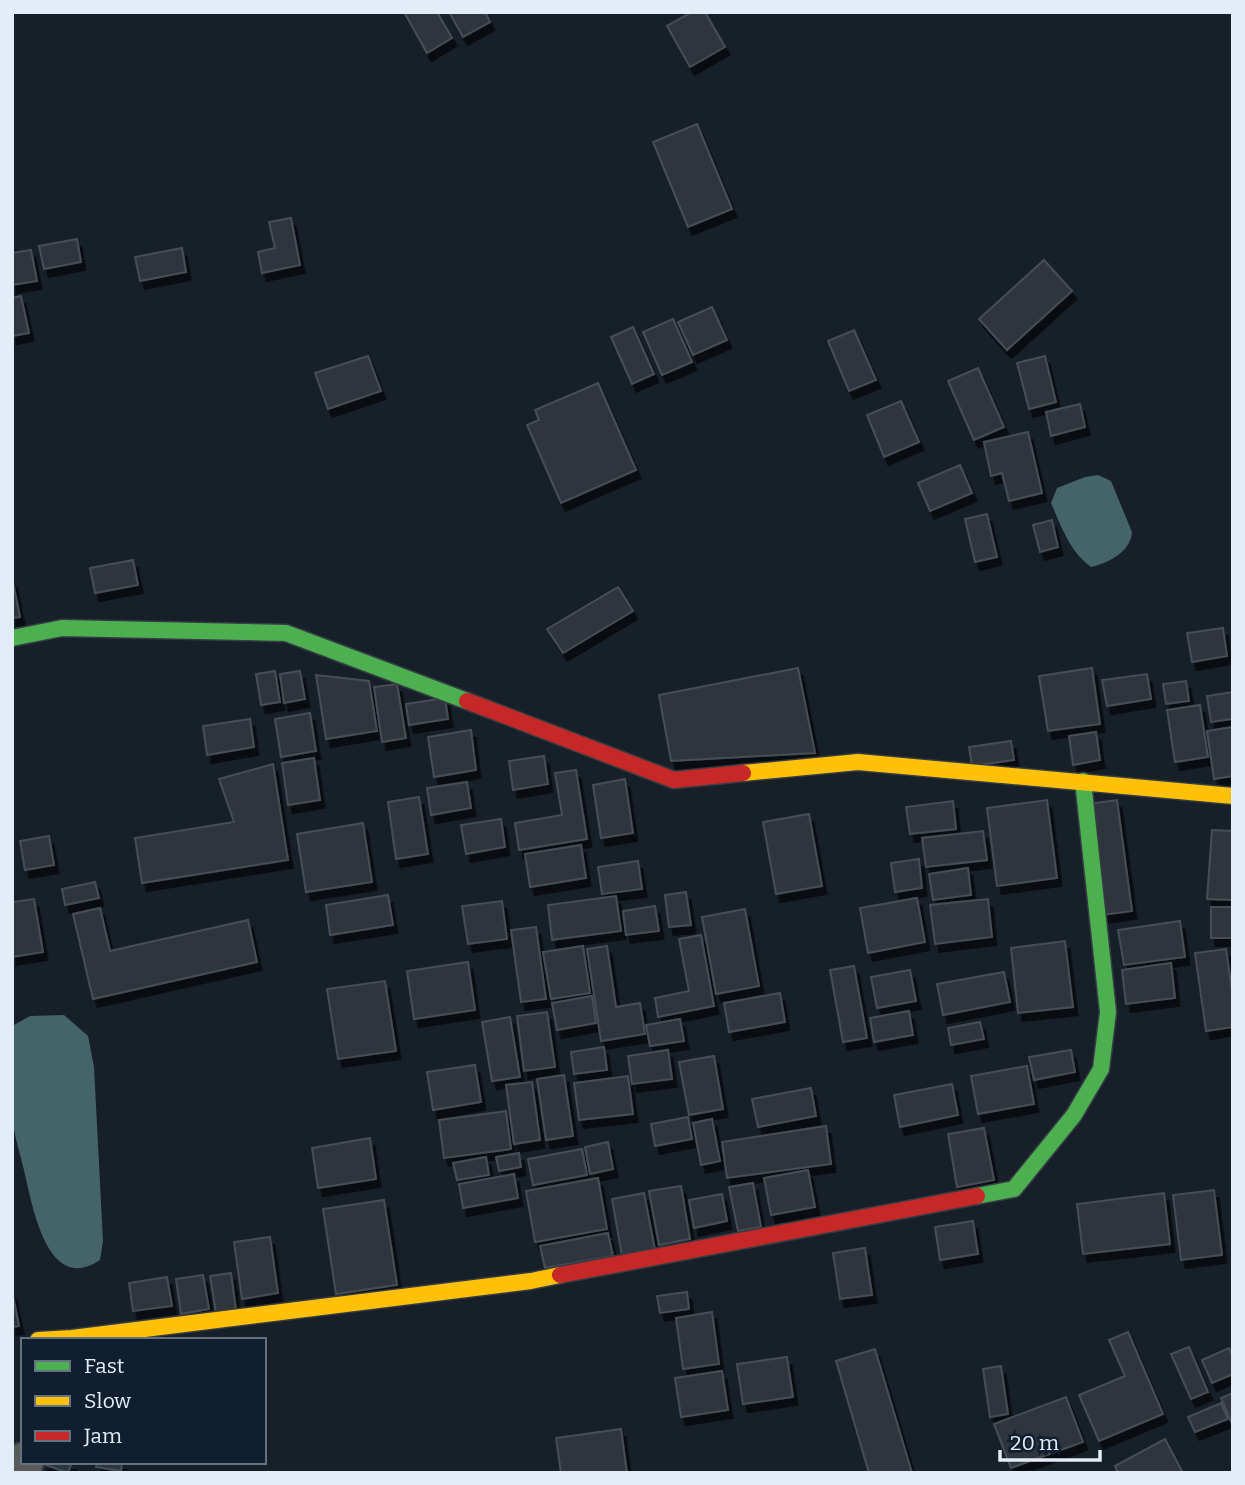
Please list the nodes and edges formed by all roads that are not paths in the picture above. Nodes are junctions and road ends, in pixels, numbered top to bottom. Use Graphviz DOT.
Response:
graph roads {
  1 [pos="12,638"];
  2 [pos="1083,781"];
  3 [pos="1233,796"];
  4 [pos="80,1338"];
  1 -- 2 [label="street"];
  2 -- 3 [label="street"];
  2 -- 4 [label="street"];
}
